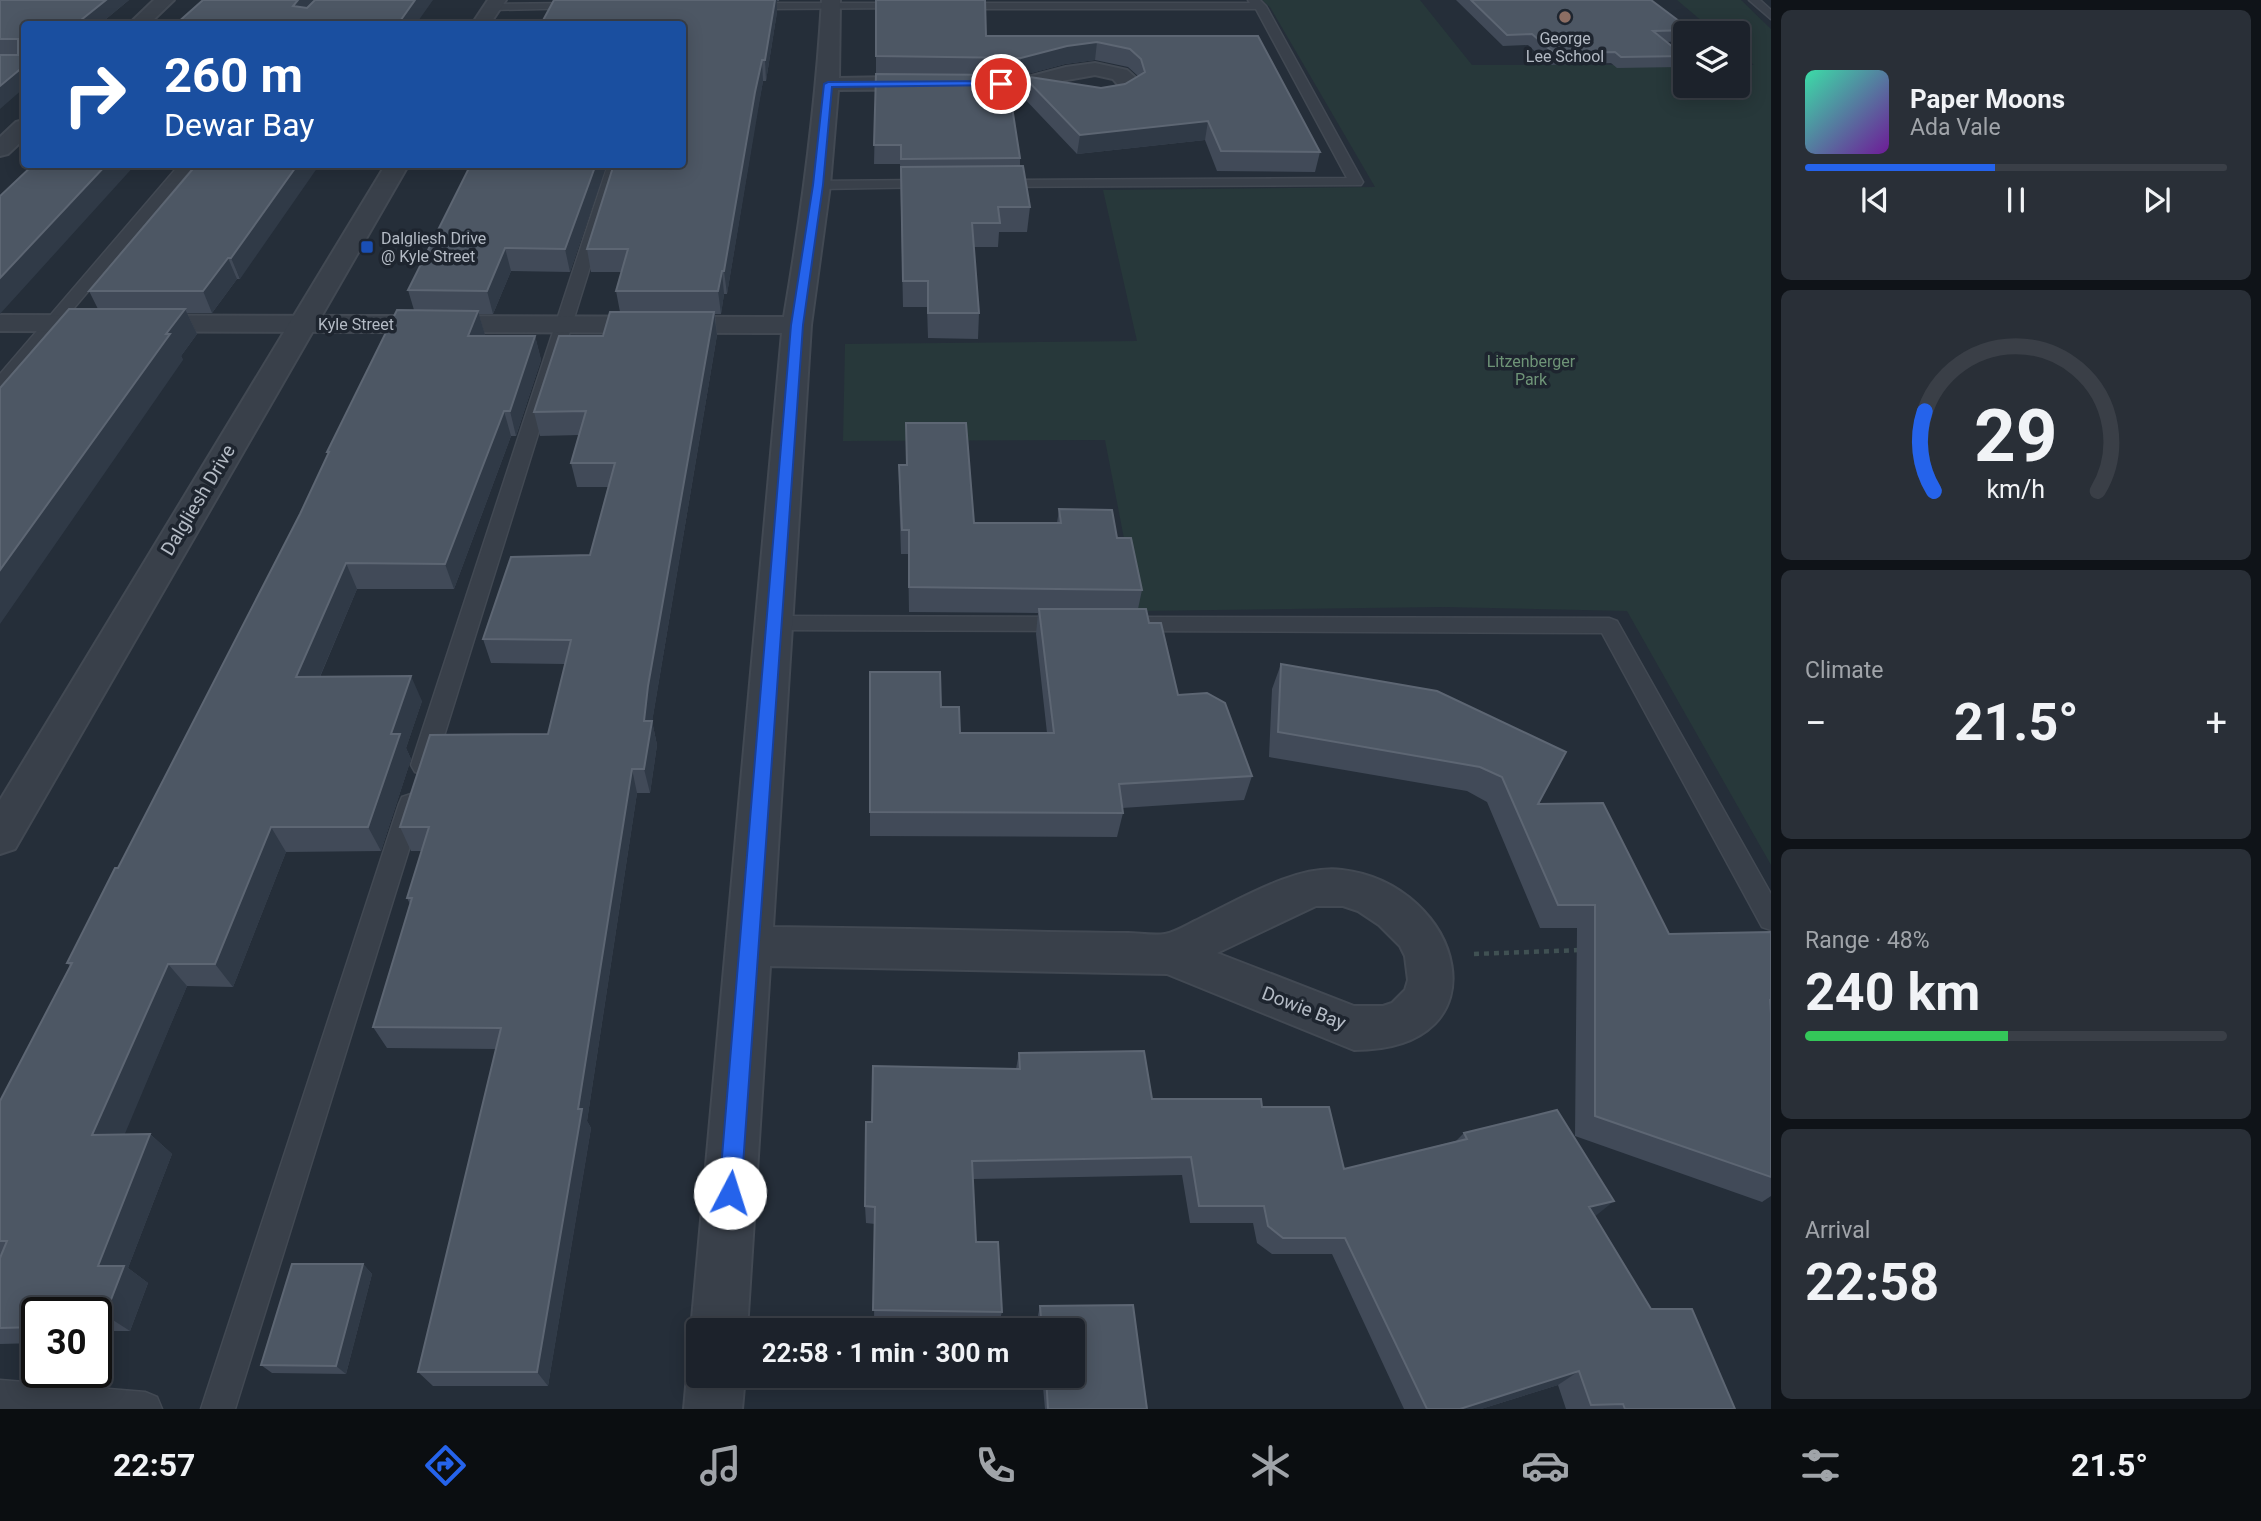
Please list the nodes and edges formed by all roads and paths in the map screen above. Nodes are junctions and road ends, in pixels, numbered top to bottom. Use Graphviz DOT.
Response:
graph roads {
  1 [pos="165,0"];
  2 [pos="1754,0"];
  3 [pos="831,3"];
  4 [pos="1256,3"];
  5 [pos="494,4"];
  6 [pos="599,6"];
  7 [pos="735,6"];
  8 [pos="914,6"];
  9 [pos="942,6"];
  10 [pos="1771,16"];
  11 [pos="141,21"];
  12 [pos="483,21"];
  13 [pos="828,84"];
  14 [pos="1026,84"];
  15 [pos="21,130"];
  16 [pos="0,149"];
  17 [pos="185,168"];
  18 [pos="396,168"];
  19 [pos="614,168"];
  20 [pos="942,184"];
  21 [pos="983,184"];
  22 [pos="818,185"];
  23 [pos="0,323"];
  24 [pos="53,323"];
  25 [pos="302,324"];
  26 [pos="564,325"];
  27 [pos="797,325"];
  28 [pos="0,385"];
  29 [pos="774,623"];
  30 [pos="0,837"];
  31 [pos="1771,919"];
  32 [pos="749,946"];
  33 [pos="1593,949"];
  34 [pos="1169,954"];
  35 [pos="1428,956"];
  36 [pos="720,1318"];
  37 [pos="715,1388"];
  38 [pos="0,1397"];
  39 [pos="145,1409"];
  40 [pos="218,1409"];
  41 [pos="713,1409"];
  1 -- 11 [label="street"];
  2 -- 10 [label="lane"];
  3 -- 7 [label="lane"];
  3 -- 8 [label="lane"];
  3 -- 13 [label="street"];
  4 -- 9 [label="lane"];
  4 -- 21 [label="lane"];
  5 -- 6 [label="lane"];
  5 -- 12 [label="street"];
  13 -- 14 [label="street"];
  13 -- 22 [label="street"];
  15 -- 16 [label="street"];
  17 -- 24 [label="lane"];
  18 -- 25 [label="street, Dalgliesh Drive"];
  19 -- 26 [label="lane"];
  20 -- 22 [label="lane"];
  22 -- 27 [label="street"];
  23 -- 24 [label="street, Kyle Street"];
  24 -- 25 [label="street, Kyle Street"];
  24 -- 28 [label="lane"];
  25 -- 26 [label="street, Kyle Street"];
  25 -- 30 [label="street, Dalgliesh Drive"];
  26 -- 27 [label="street, Kyle Street"];
  26 -- 40 [label="lane"];
  27 -- 29 [label="street"];
  29 -- 31 [label="lane"];
  29 -- 32 [label="street"];
  32 -- 34 [label="street, Dowie Bay"];
  32 -- 36 [label="street"];
  33 -- 35 [label="path"];
  34 -- 35 [label="street, Dowie Bay"];
  34 -- 35 [label="street, Dowie Bay"];
  37 -- 41 [label="street"];
  38 -- 39 [label="lane"];
}
